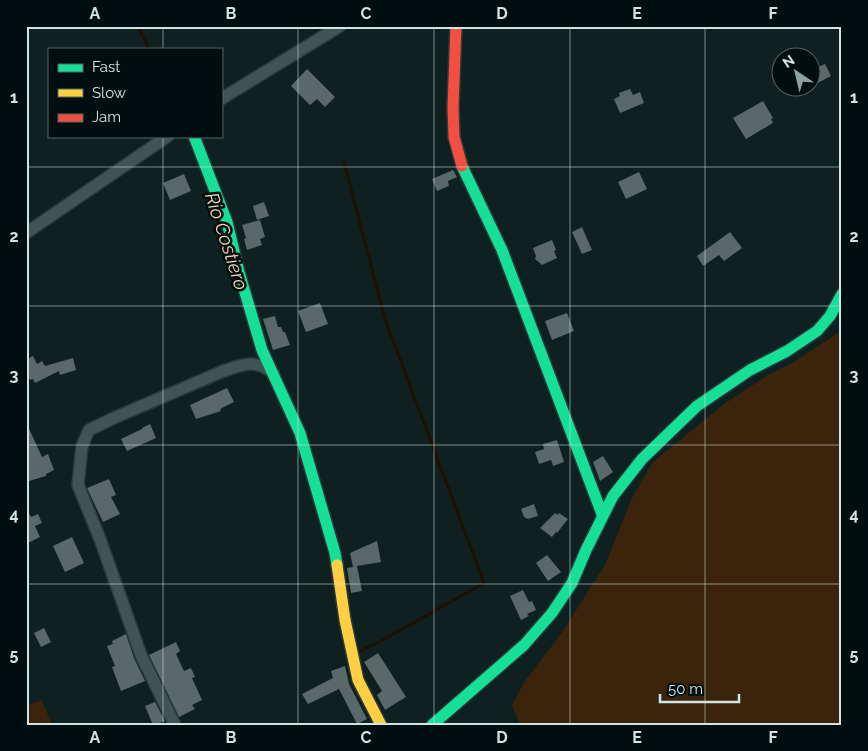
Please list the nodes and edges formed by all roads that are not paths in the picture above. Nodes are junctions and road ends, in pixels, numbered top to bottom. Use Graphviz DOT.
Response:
graph roads {
  1 [pos="340,26"];
  2 [pos="456,26"];
  3 [pos="222,97"];
  4 [pos="165,138"];
  5 [pos="195,138"];
  6 [pos="26,233"];
  7 [pos="842,294"];
  8 [pos="273,373"];
  9 [pos="602,514"];
  10 [pos="175,725"];
  11 [pos="381,725"];
  12 [pos="432,725"];
  1 -- 3 [label="street"];
  2 -- 9 [label="street"];
  4 -- 6 [label="street"];
  5 -- 8 [label="street"];
  7 -- 9 [label="street"];
  8 -- 10 [label="street"];
  8 -- 11 [label="street"];
  9 -- 12 [label="street"];
}
